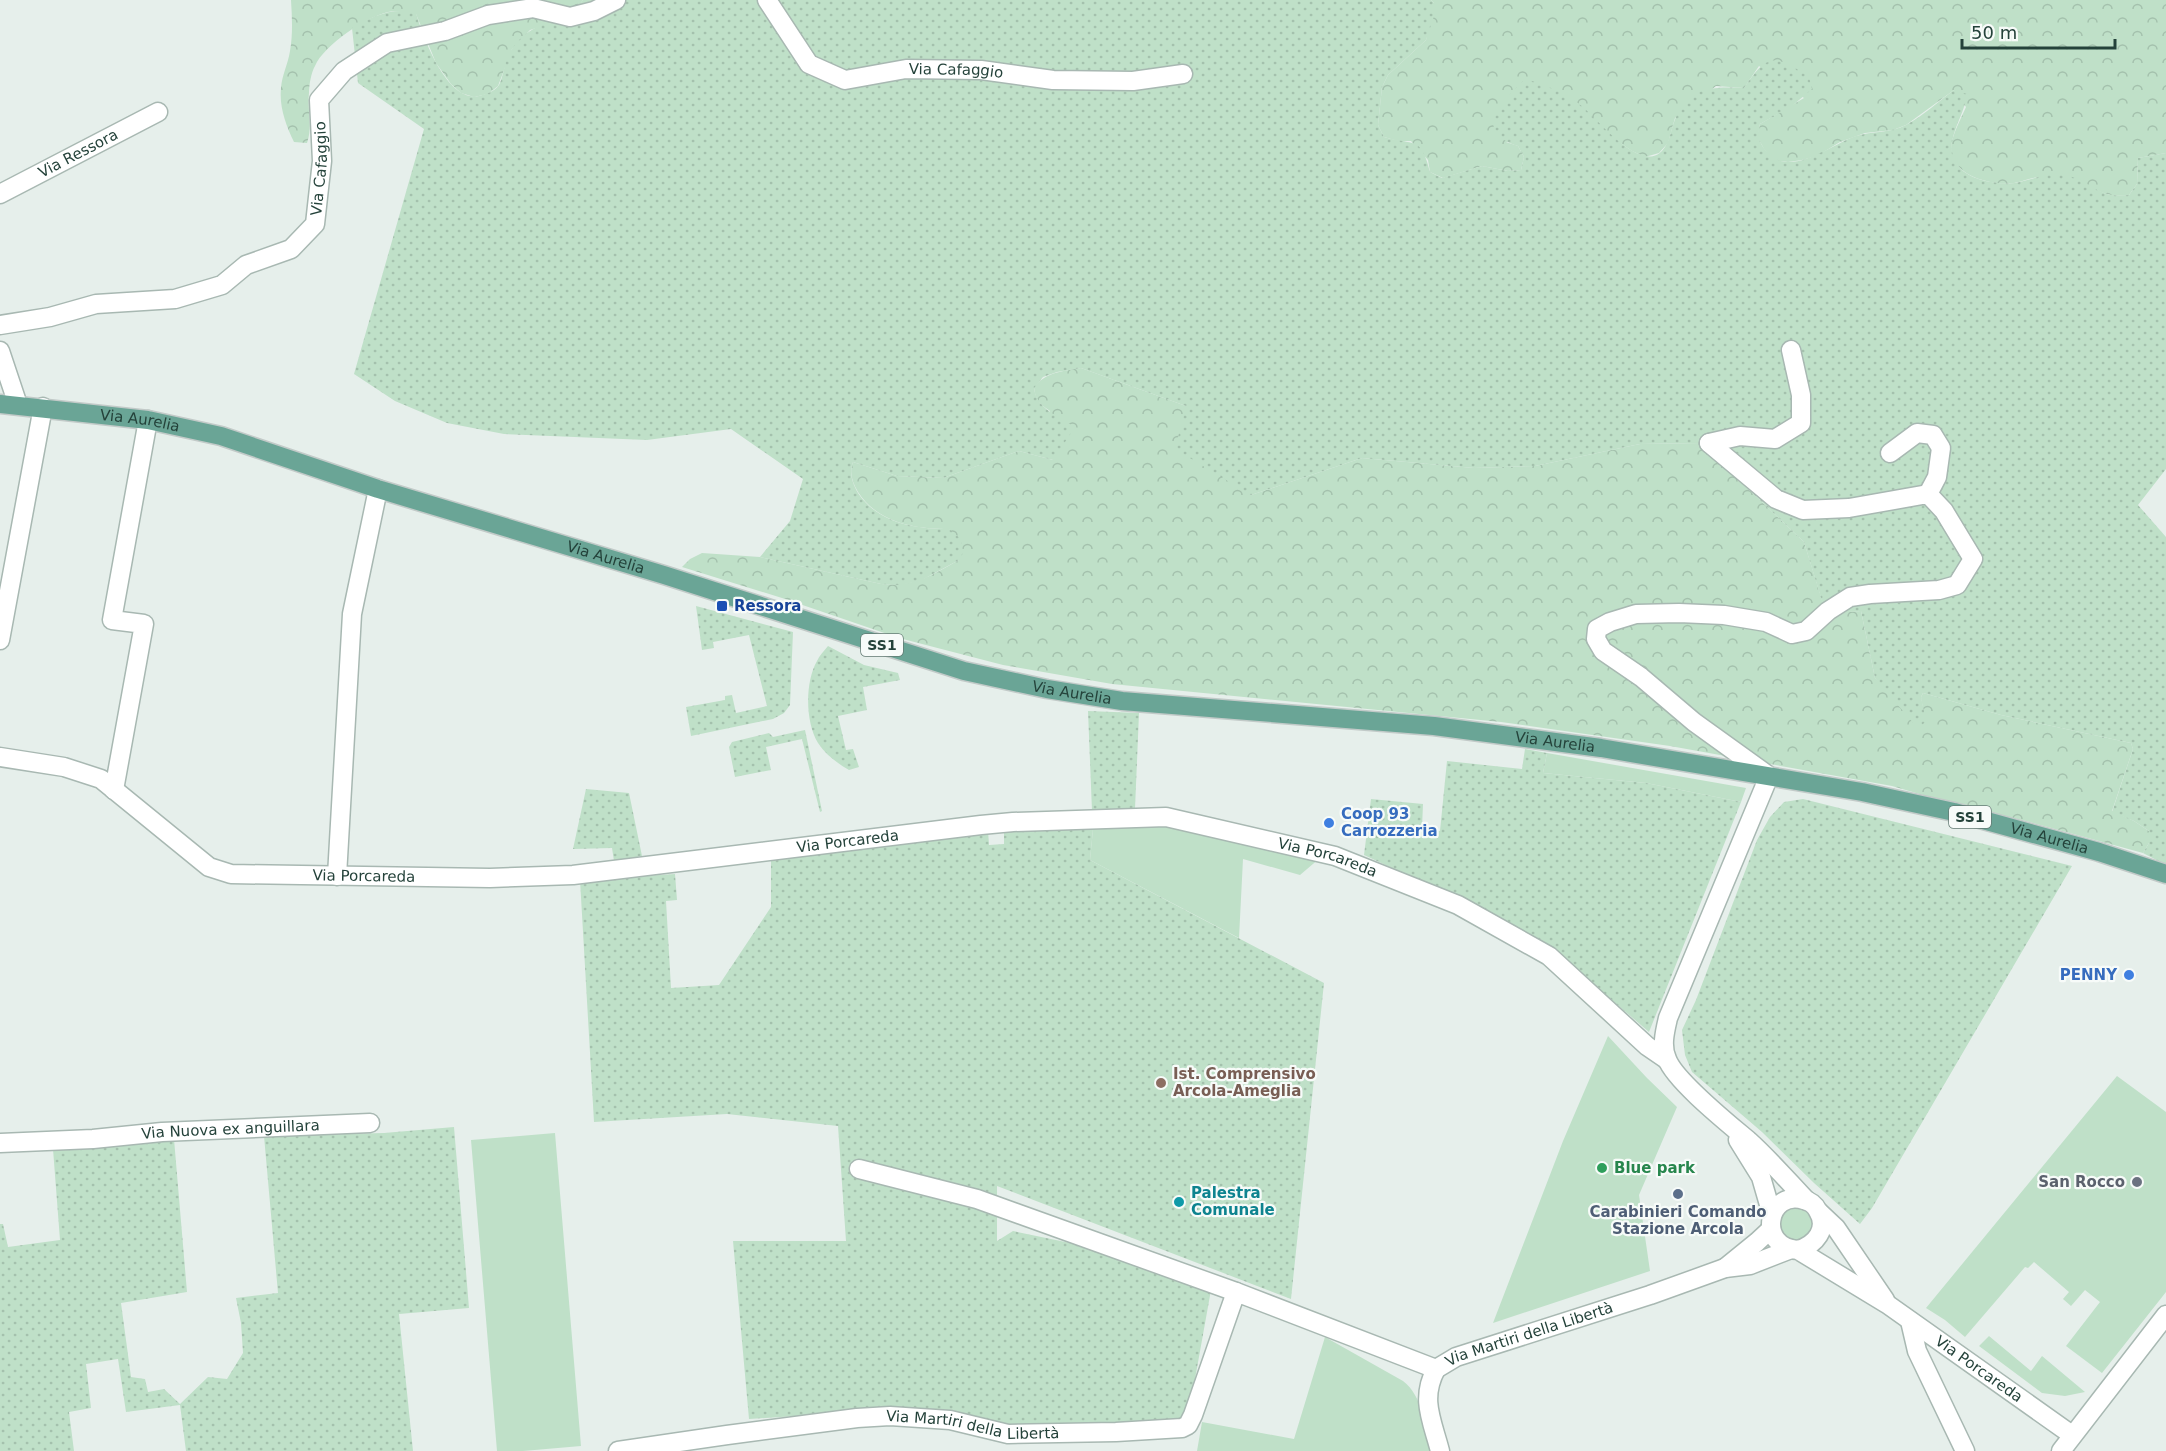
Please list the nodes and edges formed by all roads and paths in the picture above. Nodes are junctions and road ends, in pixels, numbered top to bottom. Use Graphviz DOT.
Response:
graph roads {
  1 [pos="616,0"];
  2 [pos="766,0"];
  3 [pos="1183,74"];
  4 [pos="158,112"];
  5 [pos="0,194"];
  6 [pos="0,325"];
  7 [pos="1791,350"];
  8 [pos="0,351"];
  9 [pos="9,404"];
  10 [pos="43,407"];
  11 [pos="148,420"];
  12 [pos="1890,453"];
  13 [pos="378,489"];
  14 [pos="1928,494"];
  15 [pos="0,640"];
  16 [pos="0,757"];
  17 [pos="1770,776"];
  18 [pos="114,790"];
  19 [pos="2166,874"];
  20 [pos="337,876"];
  21 [pos="1666,1059"];
  22 [pos="369,1123"];
  23 [pos="1728,1123"];
  24 [pos="0,1143"];
  25 [pos="859,1169"];
  26 [pos="1813,1206"];
  27 [pos="1771,1222"];
  28 [pos="1795,1250"];
  29 [pos="1725,1268"];
  30 [pos="1236,1292"];
  31 [pos="1887,1304"];
  32 [pos="2166,1315"];
  33 [pos="1910,1321"];
  34 [pos="1436,1369"];
  35 [pos="2072,1435"];
  36 [pos="618,1451"];
  37 [pos="1440,1451"];
  38 [pos="1965,1451"];
  39 [pos="2061,1451"];
  1 -- 6 [label="street, Via Cafaggio"];
  2 -- 3 [label="street, Via Cafaggio"];
  4 -- 5 [label="street, Via Ressora"];
  7 -- 14 [label="street"];
  8 -- 9 [label="street"];
  9 -- 10 [label="main road, Via Aurelia / SS1"];
  10 -- 11 [label="main road, Via Aurelia / SS1"];
  10 -- 15 [label="street"];
  11 -- 13 [label="main road, Via Aurelia / SS1"];
  11 -- 18 [label="street"];
  12 -- 14 [label="street"];
  13 -- 17 [label="main road, Via Aurelia / SS1"];
  13 -- 20 [label="street"];
  14 -- 17 [label="street"];
  16 -- 18 [label="street, Via Porcareda"];
  17 -- 19 [label="main road, Via Aurelia / SS1"];
  17 -- 21 [label="street"];
  18 -- 20 [label="street, Via Porcareda"];
  20 -- 21 [label="street, Via Porcareda"];
  21 -- 23 [label="street, Via Porcareda"];
  22 -- 24 [label="street, Via Nuova ex anguillara"];
  23 -- 26 [label="street"];
  23 -- 27 [label="street"];
  25 -- 30 [label="street, Via Martiri della Libertà"];
  26 -- 27 [label="street"];
  26 -- 28 [label="street"];
  26 -- 31 [label="street"];
  27 -- 28 [label="street"];
  27 -- 29 [label="street"];
  28 -- 29 [label="street"];
  28 -- 31 [label="street"];
  29 -- 34 [label="street, Via Martiri della Libertà"];
  30 -- 34 [label="street, Via Martiri della Libertà"];
  30 -- 36 [label="street, Via Martiri della Libertà"];
  31 -- 33 [label="street, Via Porcareda"];
  32 -- 35 [label="street"];
  33 -- 35 [label="street, Via Porcareda"];
  33 -- 38 [label="street"];
  34 -- 37 [label="street"];
  35 -- 39 [label="street"];
}
